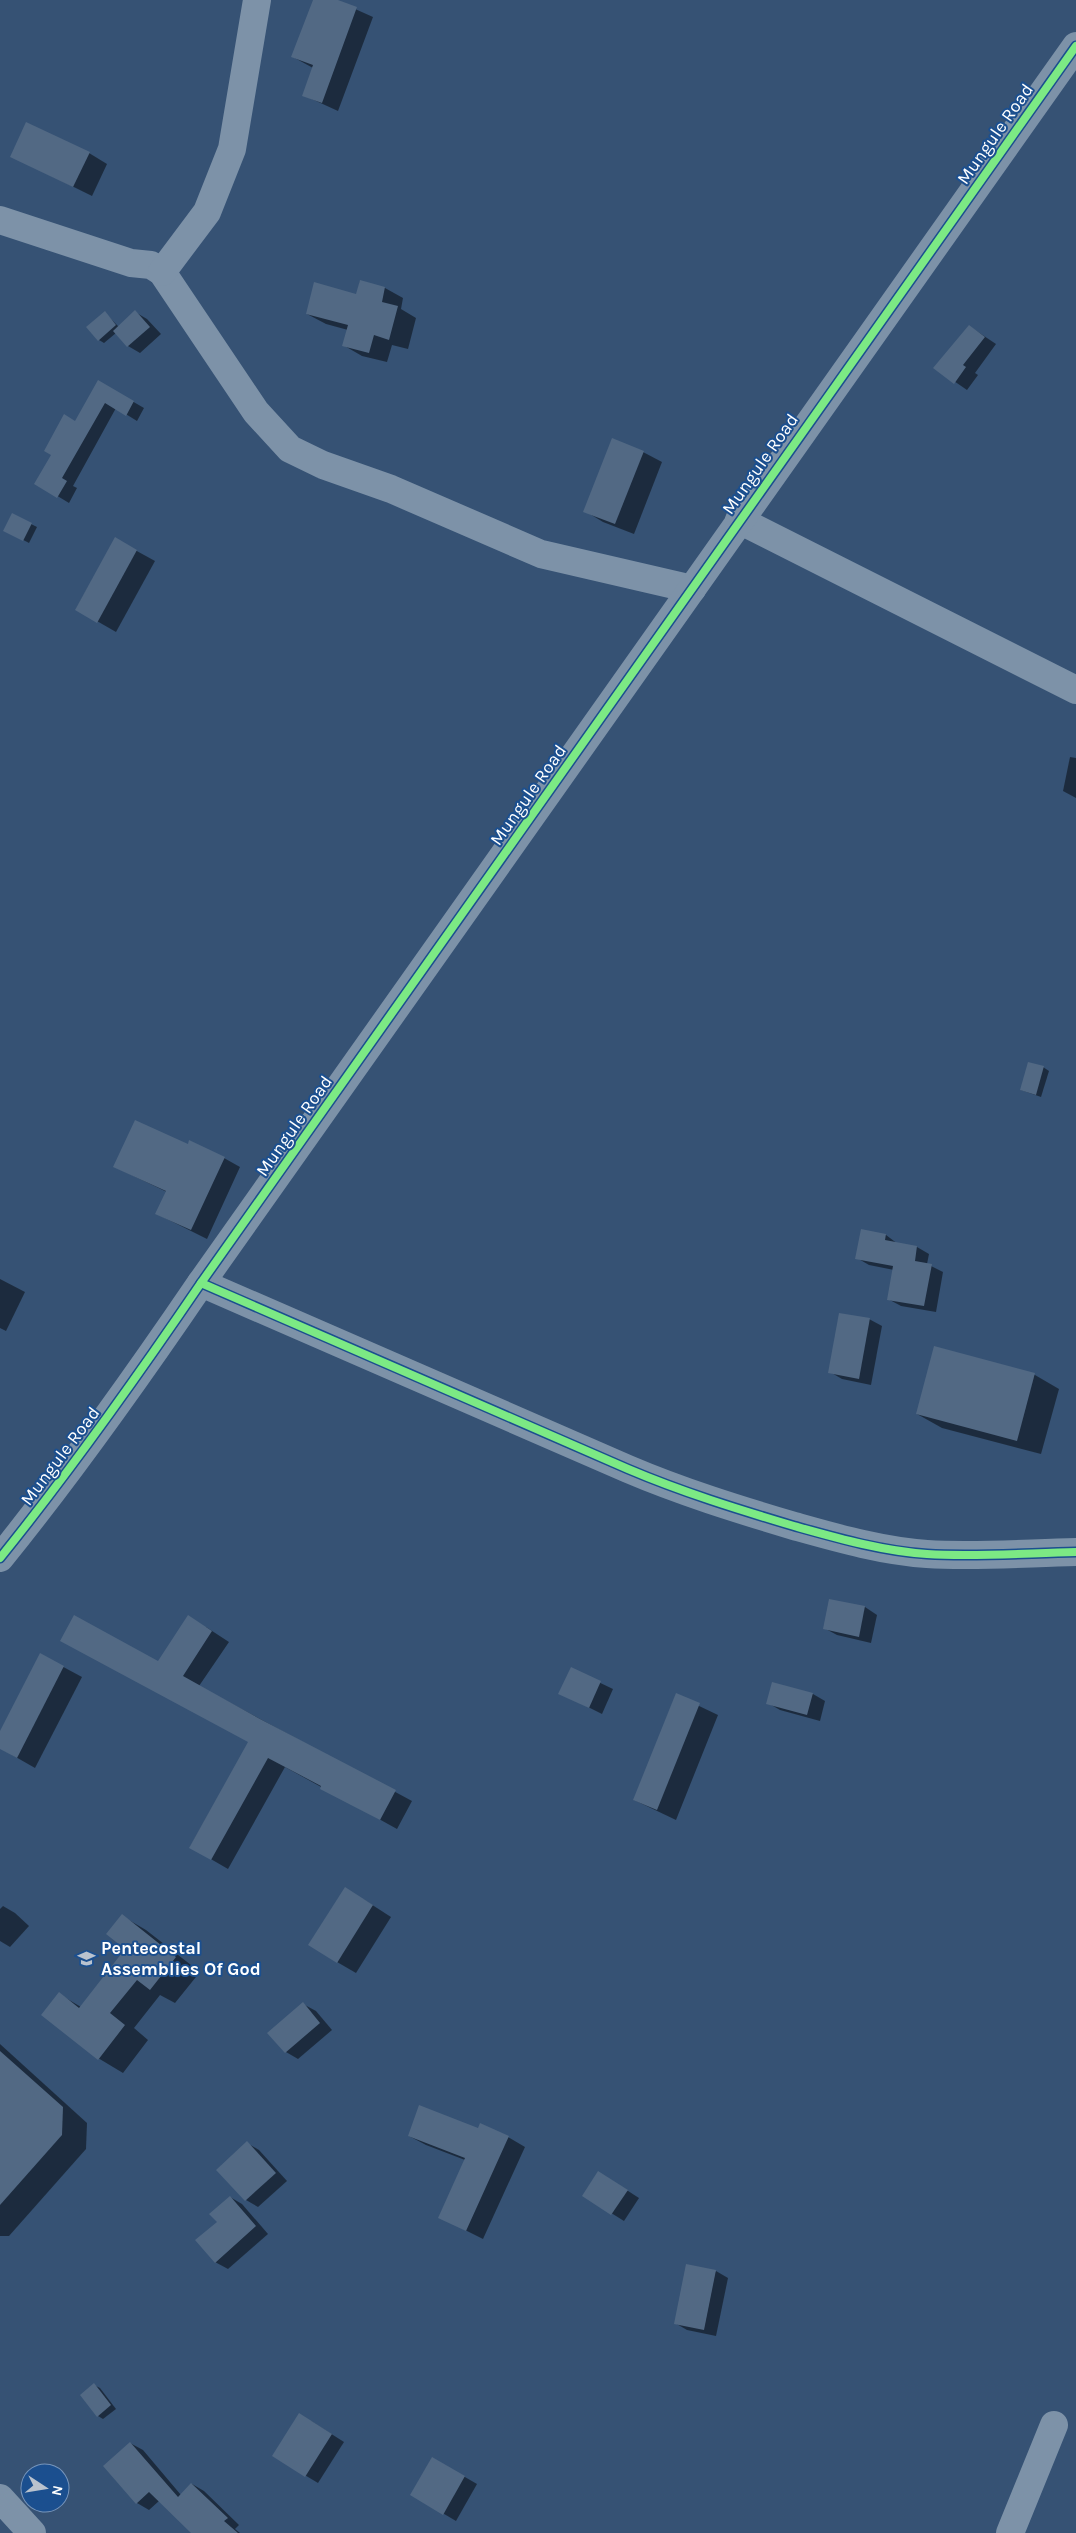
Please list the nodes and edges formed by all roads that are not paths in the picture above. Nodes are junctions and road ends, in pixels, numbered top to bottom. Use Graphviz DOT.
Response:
graph roads {
  1 [pos="256,0"];
  2 [pos="1076,46"];
  3 [pos="0,220"];
  4 [pos="162,272"];
  5 [pos="739,520"];
  6 [pos="692,589"];
  7 [pos="1076,690"];
  8 [pos="201,1282"];
  9 [pos="1076,1552"];
  10 [pos="0,1558"];
  11 [pos="1054,2425"];
  12 [pos="0,2498"];
  13 [pos="32,2533"];
  14 [pos="1010,2533"];
  1 -- 4 [label="street"];
  2 -- 5 [label="street, Mungule Road"];
  3 -- 4 [label="street"];
  4 -- 6 [label="street"];
  5 -- 6 [label="street, Mungule Road"];
  5 -- 7 [label="street"];
  6 -- 8 [label="street, Mungule Road"];
  8 -- 9 [label="street"];
  8 -- 10 [label="street, Mungule Road"];
  11 -- 14 [label="street"];
  12 -- 13 [label="street"];
}
